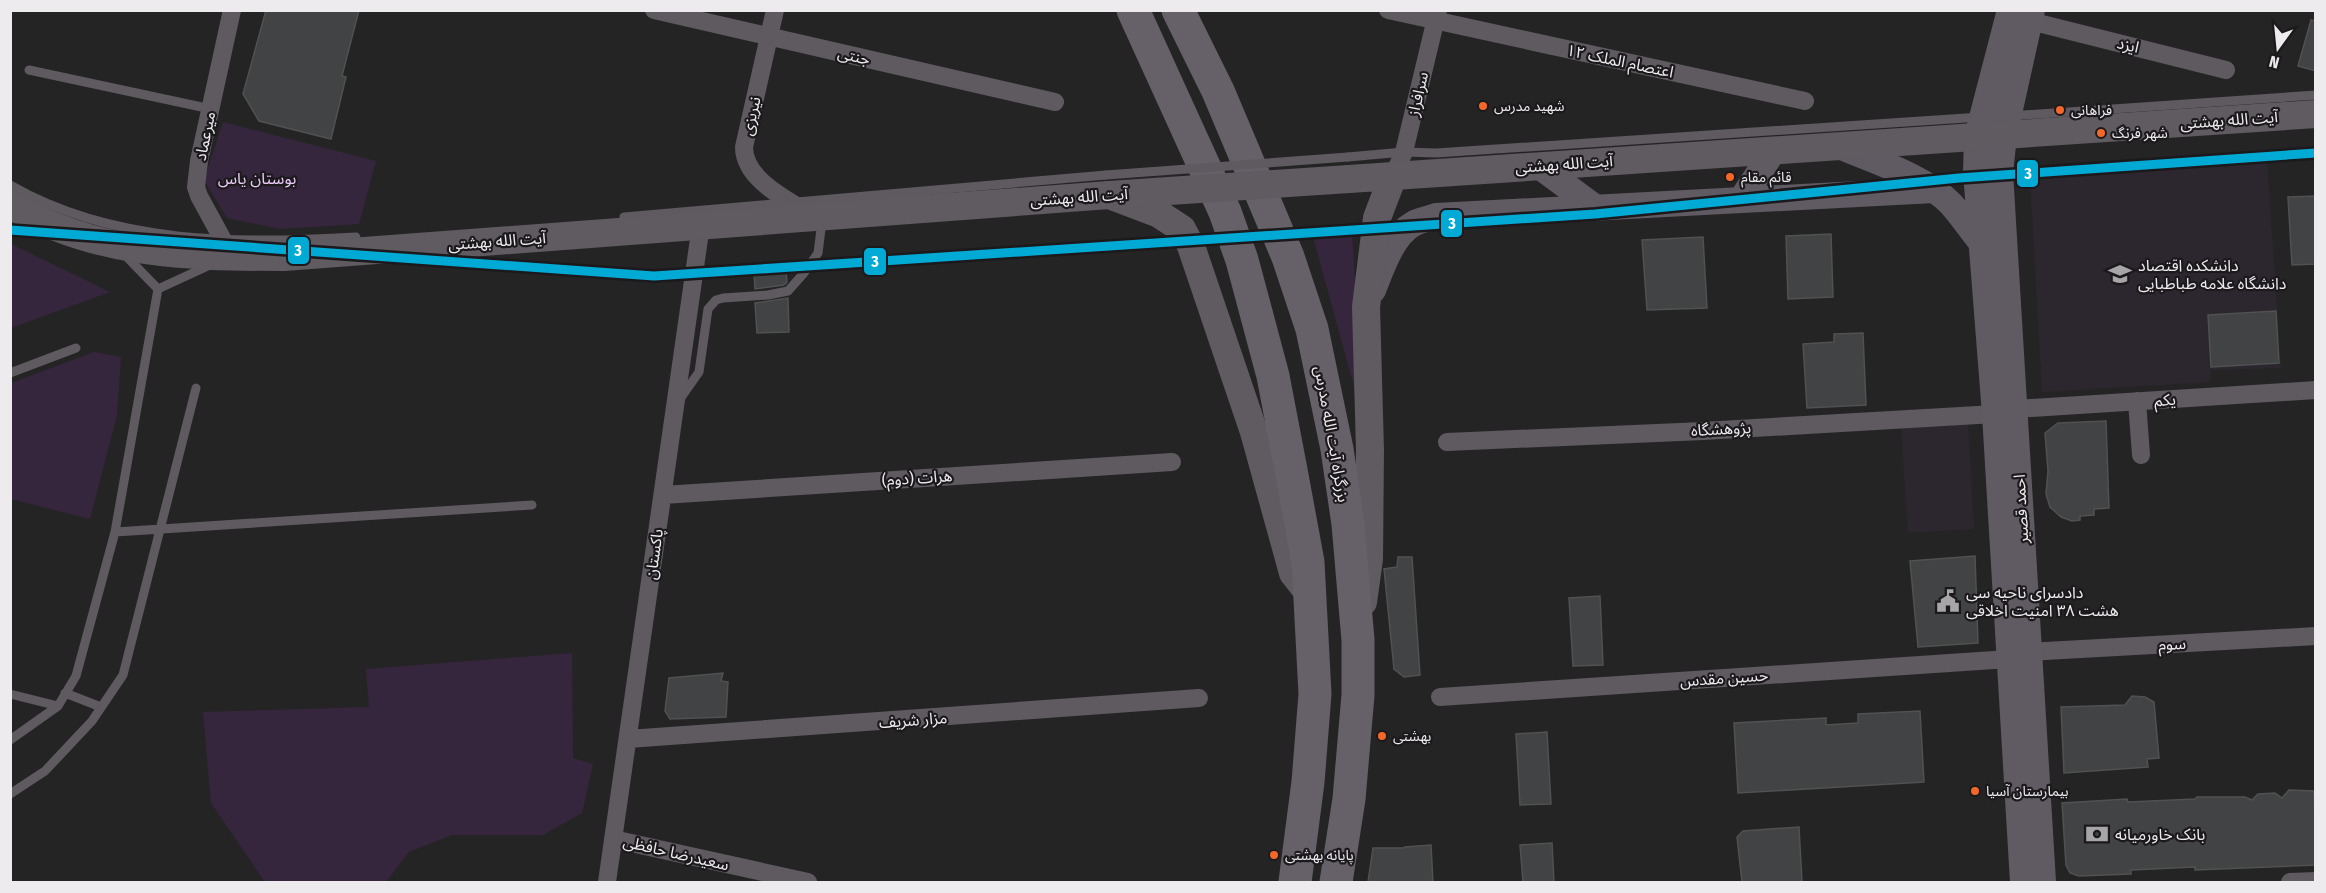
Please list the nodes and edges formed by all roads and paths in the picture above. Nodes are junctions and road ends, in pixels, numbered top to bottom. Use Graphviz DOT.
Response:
graph roads {
  1 [pos="232,10"];
  2 [pos="654,10"];
  3 [pos="775,10"];
  4 [pos="1133,10"];
  5 [pos="1178,10"];
  6 [pos="1388,10"];
  7 [pos="2024,14"];
  8 [pos="1437,16"];
  9 [pos="769,37"];
  10 [pos="29,70"];
  11 [pos="2226,70"];
  12 [pos="2316,95"];
  13 [pos="1805,101"];
  14 [pos="1055,102"];
  15 [pos="211,109"];
  16 [pos="2316,114"];
  17 [pos="1994,123"];
  18 [pos="1839,146"];
  19 [pos="1774,150"];
  20 [pos="1399,164"];
  21 [pos="1539,166"];
  22 [pos="10,185"];
  23 [pos="1108,185"];
  24 [pos="1934,190"];
  25 [pos="1741,200"];
  26 [pos="10,205"];
  27 [pos="1596,208"];
  28 [pos="809,211"];
  29 [pos="615,218"];
  30 [pos="701,225"];
  31 [pos="370,237"];
  32 [pos="1980,241"];
  33 [pos="115,246"];
  34 [pos="225,248"];
  35 [pos="158,289"];
  36 [pos="1366,307"];
  37 [pos="76,348"];
  38 [pos="10,373"];
  39 [pos="196,388"];
  40 [pos="2316,390"];
  41 [pos="2137,401"];
  42 [pos="675,406"];
  43 [pos="2005,411"];
  44 [pos="1448,442"];
  45 [pos="2141,455"];
  46 [pos="1172,462"];
  47 [pos="663,495"];
  48 [pos="532,505"];
  49 [pos="162,528"];
  50 [pos="115,532"];
  51 [pos="1311,596"];
  52 [pos="2316,636"];
  53 [pos="1358,640"];
  54 [pos="2019,655"];
  55 [pos="65,693"];
  56 [pos="10,694"];
  57 [pos="1440,697"];
  58 [pos="1199,698"];
  59 [pos="58,706"];
  60 [pos="101,708"];
  61 [pos="628,739"];
  62 [pos="10,740"];
  63 [pos="10,794"];
  64 [pos="613,839"];
  65 [pos="2316,881"];
  66 [pos="607,882"];
  67 [pos="808,882"];
  68 [pos="1294,882"];
  69 [pos="1336,882"];
  70 [pos="2023,882"];
  71 [pos="2043,882"];
  72 [pos="2290,882"];
  1 -- 15 [label="street, میرعماد"];
  2 -- 9 [label="street, جنتی"];
  3 -- 9 [label="street, نیریزی"];
  4 -- 51 [label="highway"];
  5 -- 53 [label="highway, بزرگراه آیت الله مدرس"];
  6 -- 8 [label="street, اعتصام الملک ۱۲"];
  7 -- 11 [label="street, ایزد"];
  7 -- 17 [label="main road"];
  8 -- 13 [label="street, اعتصام الملک ۱۲"];
  8 -- 20 [label="street, سرافراز"];
  9 -- 14 [label="street, جنتی"];
  9 -- 28 [label="street, نیریزی"];
  10 -- 15 [label="lane"];
  12 -- 17 [label="lane"];
  15 -- 34 [label="street, میرعماد"];
  16 -- 17 [label="main road, آیت الله بهشتی"];
  17 -- 18 [label="main road, آیت الله بهشتی"];
  17 -- 20 [label="lane"];
  17 -- 32 [label="main road, احمد قصیر"];
  17 -- 43 [label="main road, احمد قصیر"];
  18 -- 19 [label="main road, آیت الله بهشتی"];
  18 -- 24 [label="main road"];
  19 -- 21 [label="main road, آیت الله بهشتی"];
  19 -- 25 [label="main road"];
  20 -- 21 [label="main road, آیت الله بهشتی"];
  20 -- 23 [label="main road, آیت الله بهشتی, bridge"];
  20 -- 36 [label="main road"];
  21 -- 27 [label="main road"];
  22 -- 34 [label="lane"];
  23 -- 28 [label="main road, آیت الله بهشتی"];
  23 -- 51 [label="main road"];
  24 -- 25 [label="main road"];
  24 -- 32 [label="main road"];
  25 -- 27 [label="main road"];
  26 -- 33 [label="main road, آیت الله بهشتی"];
  27 -- 36 [label="main road"];
  28 -- 29 [label="lane"];
  28 -- 30 [label="main road, آیت الله بهشتی"];
  28 -- 42 [label="lane"];
  30 -- 34 [label="main road, آیت الله بهشتی"];
  30 -- 42 [label="street, پاکستان"];
  31 -- 34 [label="lane"];
  32 -- 43 [label="main road, احمد قصیر"];
  33 -- 34 [label="main road, آیت الله بهشتی"];
  33 -- 35 [label="lane"];
  34 -- 35 [label="lane"];
  35 -- 50 [label="lane"];
  36 -- 53 [label="main road"];
  37 -- 38 [label="lane"];
  39 -- 49 [label="lane"];
  40 -- 41 [label="street, یکم"];
  41 -- 43 [label="street, یکم"];
  41 -- 45 [label="street"];
  42 -- 47 [label="street, پاکستان"];
  43 -- 44 [label="street, پژوهشگاه"];
  43 -- 54 [label="main road, احمد قصیر"];
  46 -- 47 [label="street, هرات (دوم)"];
  47 -- 61 [label="street, پاکستان"];
  48 -- 49 [label="lane"];
  49 -- 50 [label="lane"];
  49 -- 60 [label="lane"];
  50 -- 55 [label="lane"];
  51 -- 68 [label="highway"];
  52 -- 54 [label="street, سوم"];
  53 -- 69 [label="highway, بزرگراه آیت الله مدرس"];
  54 -- 57 [label="street, حسین مقدس"];
  54 -- 70 [label="main road, احمد قصیر"];
  54 -- 71 [label="main road, احمد قصیر"];
  55 -- 59 [label="lane"];
  55 -- 60 [label="lane"];
  56 -- 59 [label="lane"];
  58 -- 61 [label="street, مزار شریف"];
  59 -- 62 [label="lane"];
  60 -- 63 [label="lane"];
  61 -- 64 [label="street, پاکستان"];
  64 -- 66 [label="street, پاکستان"];
  64 -- 67 [label="street, سعیدرضا حافظی"];
  65 -- 72 [label="street"];
}
